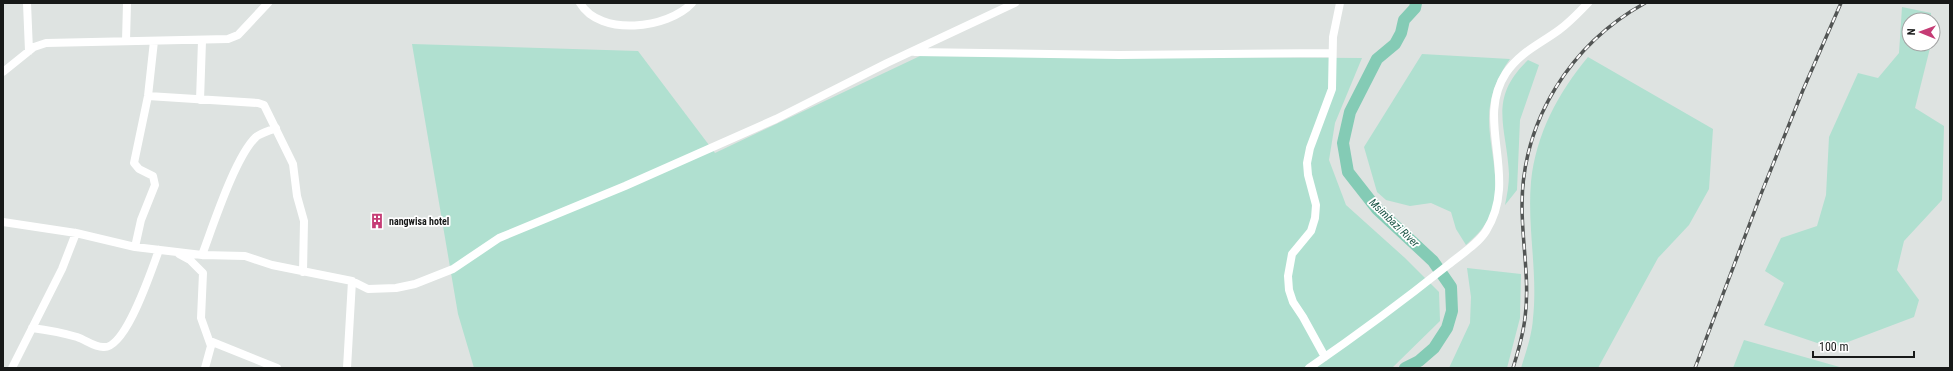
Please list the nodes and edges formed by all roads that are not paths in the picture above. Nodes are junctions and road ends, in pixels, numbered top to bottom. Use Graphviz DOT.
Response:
graph roads {
  1 [pos="27,3"];
  2 [pos="128,3"];
  3 [pos="268,3"];
  4 [pos="580,3"];
  5 [pos="692,3"];
  6 [pos="1015,3"];
  7 [pos="1340,3"];
  8 [pos="1588,3"];
  9 [pos="126,41"];
  10 [pos="154,41"];
  11 [pos="202,41"];
  12 [pos="29,51"];
  13 [pos="912,52"];
  14 [pos="1332,53"];
  15 [pos="3,72"];
  16 [pos="148,96"];
  17 [pos="200,100"];
  18 [pos="276,128"];
  19 [pos="4,224"];
  20 [pos="76,233"];
  21 [pos="135,247"];
  22 [pos="159,250"];
  23 [pos="174,252"];
  24 [pos="202,255"];
  25 [pos="303,272"];
  26 [pos="352,281"];
  27 [pos="32,328"];
  28 [pos="210,341"];
  29 [pos="1325,357"];
  30 [pos="264,366"];
  31 [pos="12,368"];
  32 [pos="205,368"];
  33 [pos="277,368"];
  34 [pos="347,368"];
  35 [pos="1309,368"];
  1 -- 12 [label="street"];
  2 -- 9 [label="street"];
  3 -- 11 [label="street"];
  4 -- 5 [label="street"];
  6 -- 13 [label="street"];
  7 -- 14 [label="street"];
  8 -- 29 [label="street"];
  9 -- 10 [label="street"];
  9 -- 12 [label="street"];
  10 -- 11 [label="street"];
  10 -- 16 [label="street"];
  11 -- 17 [label="street"];
  12 -- 15 [label="street"];
  13 -- 14 [label="street"];
  13 -- 26 [label="street"];
  14 -- 29 [label="street"];
  16 -- 17 [label="street"];
  16 -- 21 [label="street"];
  17 -- 18 [label="street"];
  18 -- 24 [label="street"];
  18 -- 25 [label="street"];
  19 -- 20 [label="street"];
  20 -- 21 [label="street"];
  20 -- 27 [label="street"];
  21 -- 22 [label="street"];
  22 -- 23 [label="street"];
  22 -- 27 [label="street"];
  23 -- 24 [label="street"];
  23 -- 28 [label="street"];
  24 -- 25 [label="street"];
  25 -- 26 [label="street"];
  26 -- 34 [label="street"];
  27 -- 31 [label="street"];
  28 -- 30 [label="street"];
  28 -- 32 [label="street"];
  29 -- 35 [label="street"];
  30 -- 33 [label="street"];
}
